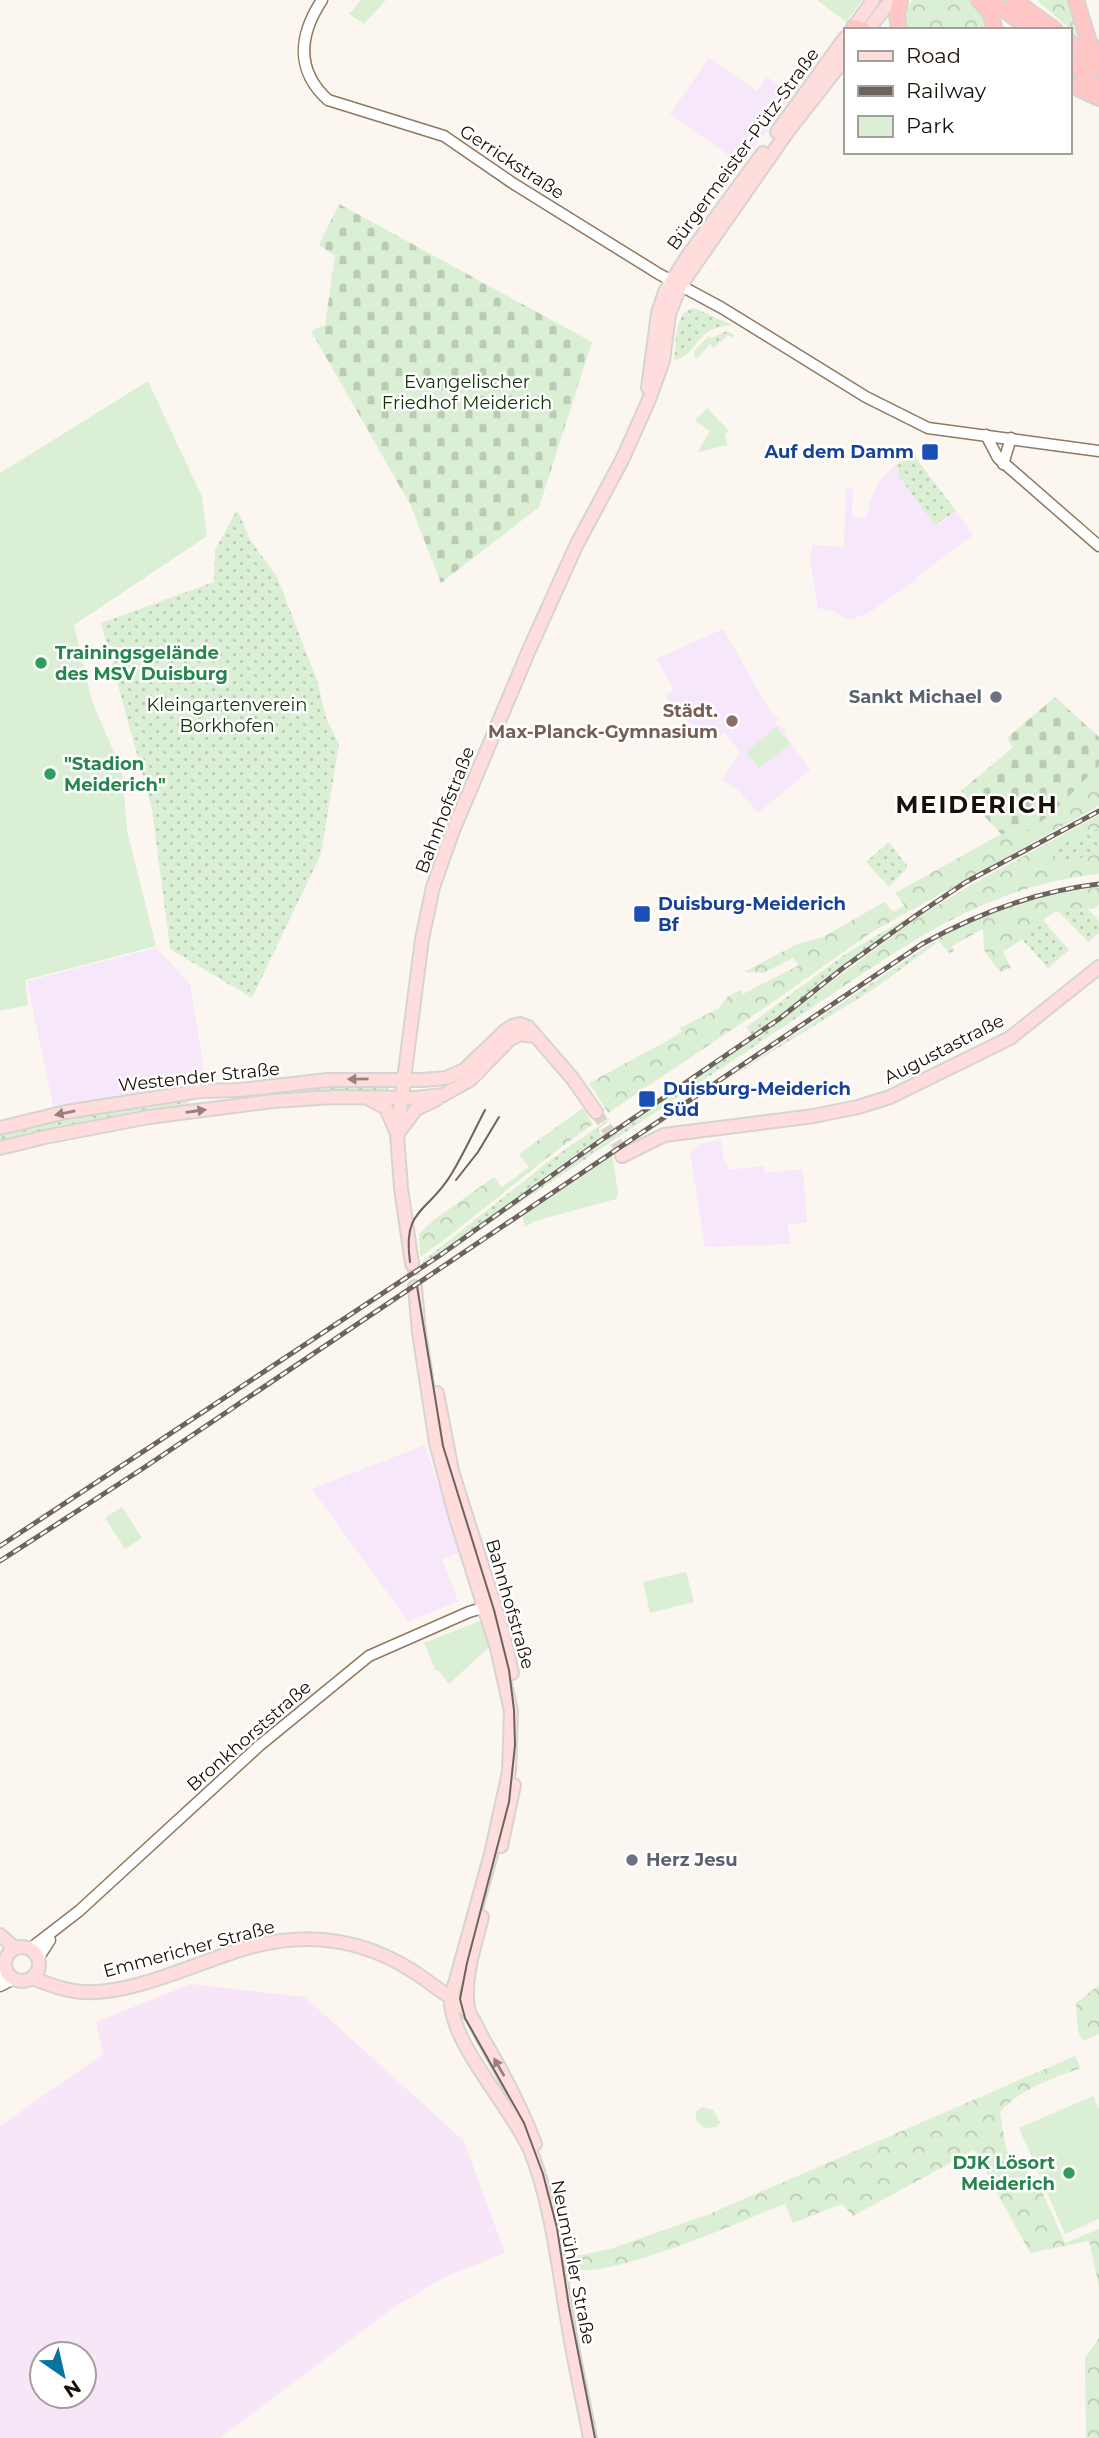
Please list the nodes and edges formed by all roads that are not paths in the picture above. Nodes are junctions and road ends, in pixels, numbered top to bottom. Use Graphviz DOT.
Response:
graph roads {
  1 [pos="323,0"];
  2 [pos="873,0"];
  3 [pos="891,0"];
  4 [pos="900,0"];
  5 [pos="979,0"];
  6 [pos="990,0"];
  7 [pos="1014,0"];
  8 [pos="1076,0"];
  9 [pos="859,28"];
  10 [pos="860,28"];
  11 [pos="899,28"];
  12 [pos="994,28"];
  13 [pos="1029,28"];
  14 [pos="1052,28"];
  15 [pos="1071,43"];
  16 [pos="844,49"];
  17 [pos="844,59"];
  18 [pos="1099,60"];
  19 [pos="1071,63"];
  20 [pos="1099,69"];
  21 [pos="1071,85"];
  22 [pos="1099,89"];
  23 [pos="1099,98"];
  24 [pos="675,283"];
  25 [pos="986,435"];
  26 [pos="1011,439"];
  27 [pos="1099,451"];
  28 [pos="1003,464"];
  29 [pos="1099,546"];
  30 [pos="1099,967"];
  31 [pos="534,1035"];
  32 [pos="403,1079"];
  33 [pos="443,1095"];
  34 [pos="401,1097"];
  35 [pos="364,1098"];
  36 [pos="596,1112"];
  37 [pos="0,1128"];
  38 [pos="397,1135"];
  39 [pos="0,1148"];
  40 [pos="621,1153"];
  41 [pos="412,1264"];
  42 [pos="488,1607"];
  43 [pos="493,1861"];
  44 [pos="0,1935"];
  45 [pos="0,1941"];
  46 [pos="7,1962"];
  47 [pos="35,1963"];
  48 [pos="14,1979"];
  49 [pos="432,1984"];
  50 [pos="0,1986"];
  51 [pos="451,1998"];
  52 [pos="469,2013"];
  53 [pos="453,2019"];
  54 [pos="590,2438"];
  55 [pos="597,2438"];
  1 -- 24 [label="street, Gerrickstraße"];
  2 -- 9 [label="main road, Bürgermeister-Pütz-Straße"];
  3 -- 10 [label="main road, Bürgermeister-Pütz-Straße"];
  4 -- 11 [label="highway"];
  5 -- 12 [label="highway"];
  6 -- 13 [label="highway"];
  7 -- 14 [label="highway"];
  8 -- 18 [label="highway"];
  15 -- 20 [label="highway"];
  16 -- 24 [label="main road, Bürgermeister-Pütz-Straße"];
  17 -- 24 [label="main road, Bürgermeister-Pütz-Straße"];
  19 -- 22 [label="highway"];
  21 -- 23 [label="highway"];
  24 -- 25 [label="street"];
  24 -- 32 [label="main road, Bahnhofstraße"];
  25 -- 26 [label="street"];
  25 -- 28 [label="street"];
  26 -- 27 [label="street"];
  26 -- 28 [label="street"];
  28 -- 29 [label="street"];
  30 -- 40 [label="main road, Augustastraße"];
  31 -- 32 [label="main road, Westender Straße"];
  31 -- 33 [label="main road"];
  31 -- 36 [label="main road"];
  32 -- 34 [label="main road, Bahnhofstraße"];
  32 -- 37 [label="main road, Westender Straße, one-way"];
  33 -- 34 [label="main road, Westender Straße"];
  33 -- 38 [label="main road"];
  34 -- 35 [label="main road, Westender Straße"];
  34 -- 38 [label="main road, Bahnhofstraße"];
  35 -- 38 [label="main road"];
  39 -- 35 [label="main road, Westender Straße, one-way"];
  38 -- 41 [label="main road, Bahnhofstraße"];
  42 -- 43 [label="main road, Bahnhofstraße"];
  42 -- 43 [label="main road, Bahnhofstraße"];
  42 -- 47 [label="street, Bronkhorststraße"];
  43 -- 51 [label="main road, Bahnhofstraße"];
  43 -- 52 [label="main road, Bahnhofstraße"];
  44 -- 46 [label="main road"];
  45 -- 46 [label="main road"];
  46 -- 47 [label="main road"];
  46 -- 48 [label="main road"];
  47 -- 48 [label="main road"];
  47 -- 49 [label="main road, Emmericher Straße"];
  48 -- 50 [label="street"];
  49 -- 51 [label="main road, Emmericher Straße"];
  49 -- 53 [label="main road, Emmericher Straße"];
  51 -- 52 [label="main road, Neumühler Straße"];
  51 -- 53 [label="main road, Neumühler Straße"];
  55 -- 52 [label="main road, Neumühler Straße, one-way"];
  53 -- 54 [label="main road, Neumühler Straße"];
}
